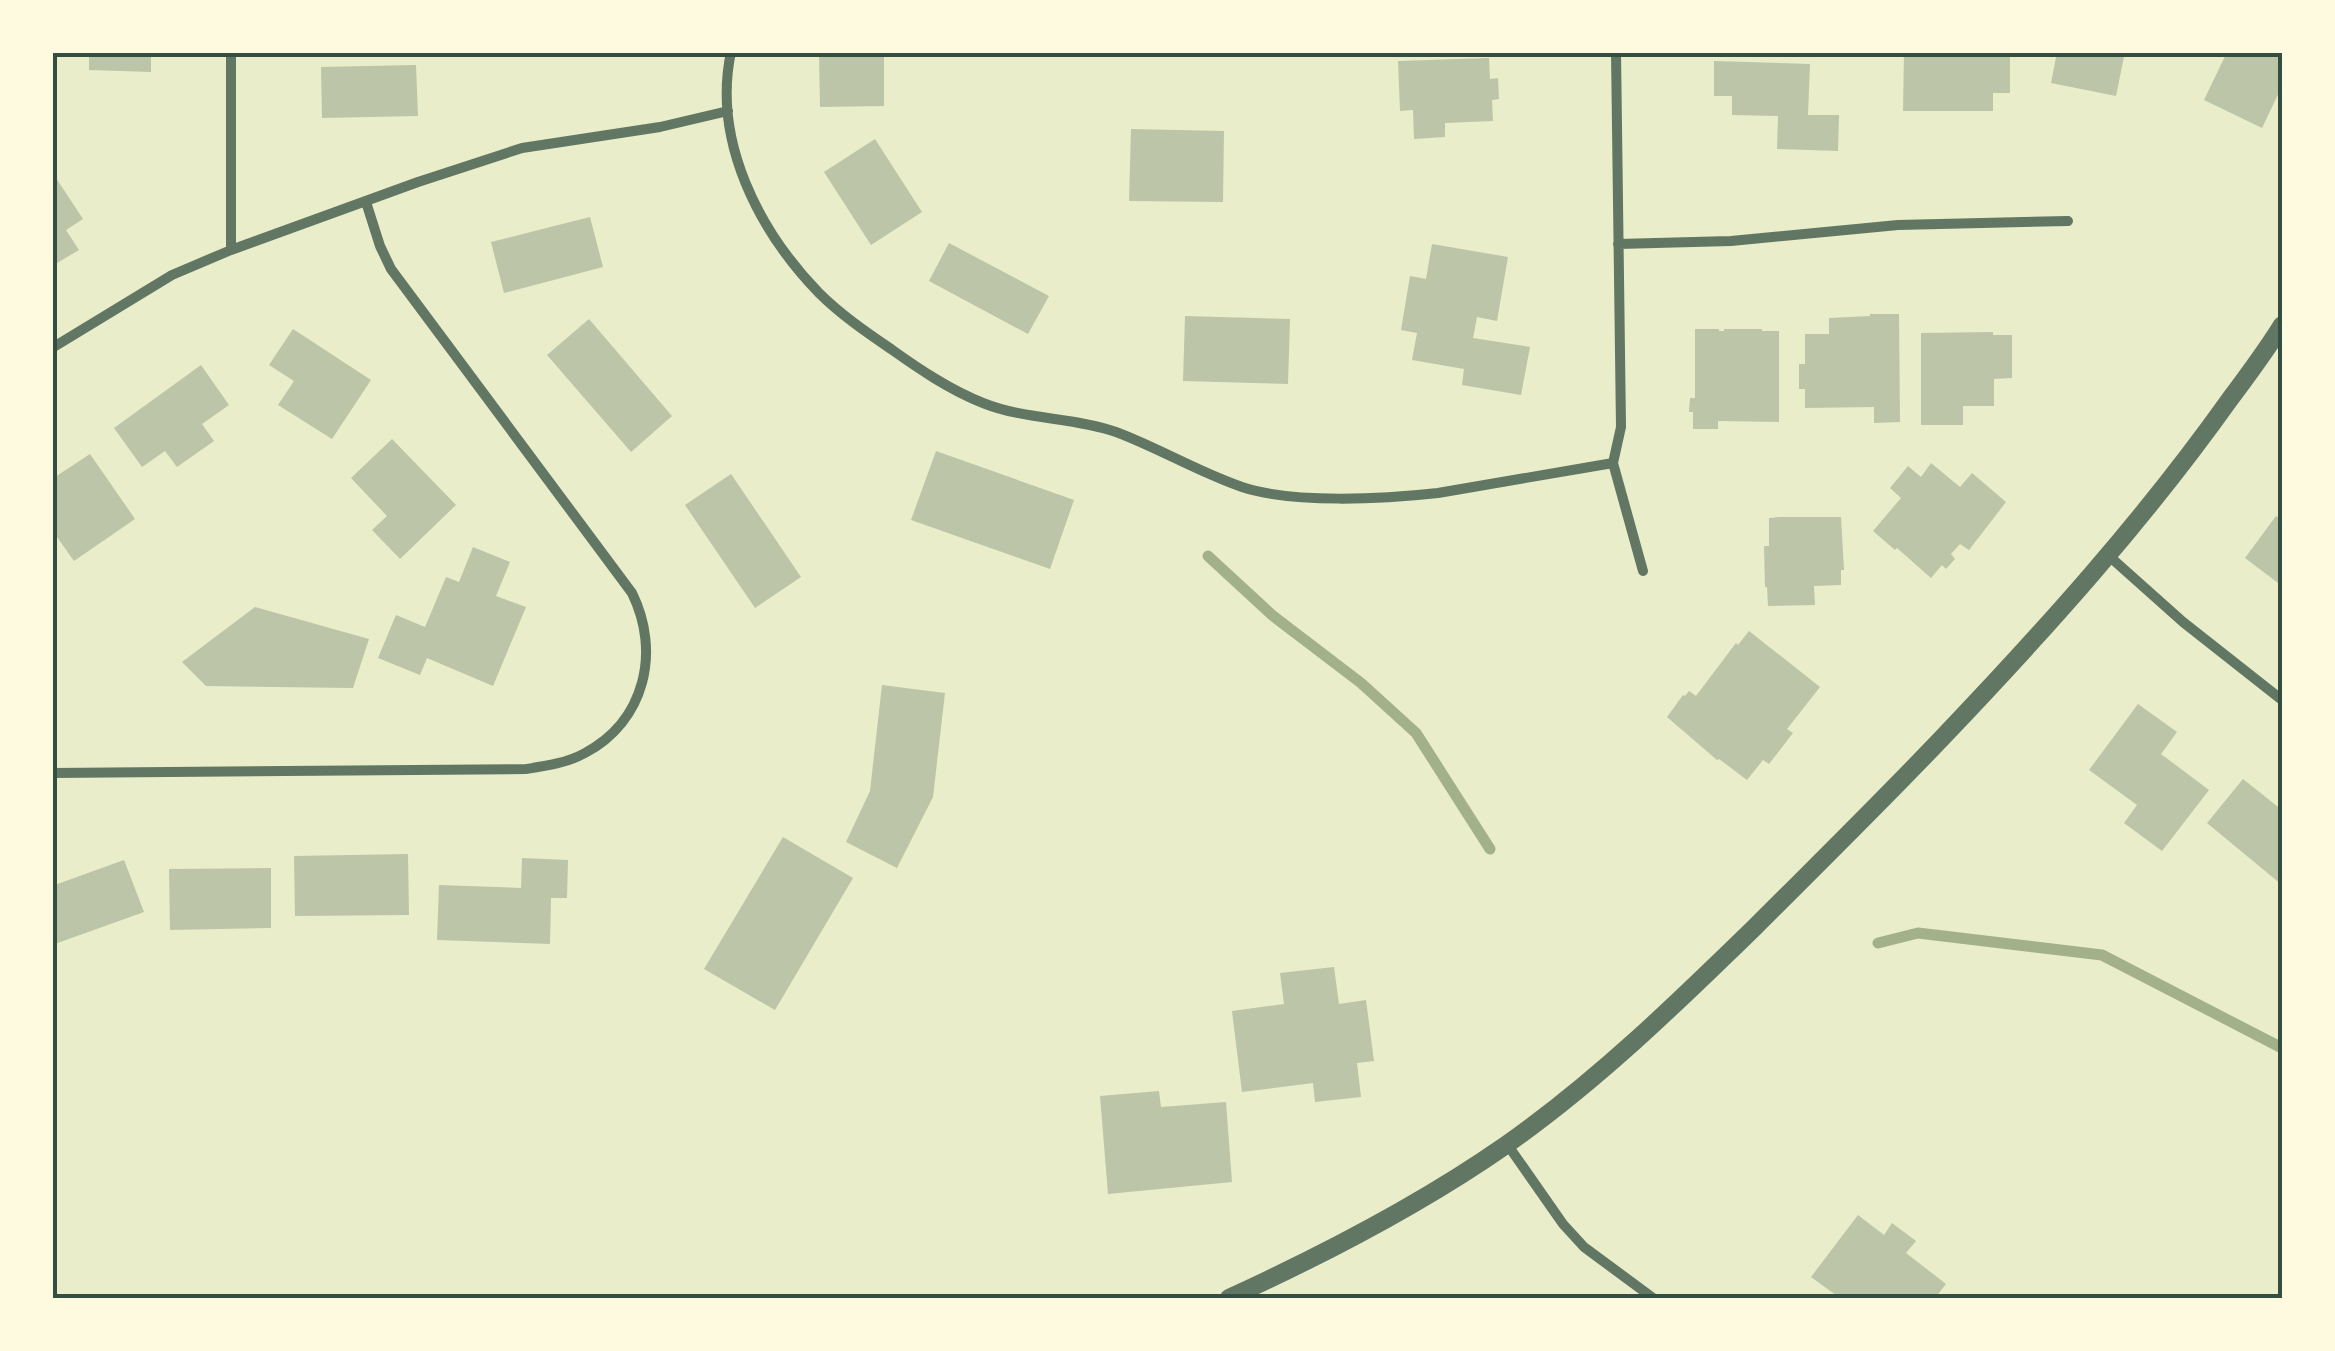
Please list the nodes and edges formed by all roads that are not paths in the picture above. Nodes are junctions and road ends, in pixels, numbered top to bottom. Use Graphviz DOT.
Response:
graph roads {
  1 [pos="230,52"];
  2 [pos="731,52"];
  3 [pos="1616,52"];
  4 [pos="728,111"];
  5 [pos="366,202"];
  6 [pos="2068,221"];
  7 [pos="1618,244"];
  8 [pos="231,250"];
  9 [pos="2282,325"];
  10 [pos="52,348"];
  11 [pos="1614,462"];
  12 [pos="2109,556"];
  13 [pos="1643,571"];
  14 [pos="2282,700"];
  15 [pos="52,773"];
  16 [pos="1506,1144"];
  17 [pos="1229,1298"];
  18 [pos="1653,1298"];
  1 -- 8 [label="street"];
  2 -- 4 [label="street"];
  3 -- 7 [label="street"];
  4 -- 5 [label="street"];
  4 -- 11 [label="street"];
  5 -- 8 [label="street"];
  5 -- 15 [label="street"];
  6 -- 7 [label="street"];
  7 -- 11 [label="street"];
  8 -- 10 [label="street"];
  9 -- 12 [label="street"];
  11 -- 13 [label="street"];
  12 -- 14 [label="street"];
  12 -- 16 [label="street"];
  16 -- 17 [label="street"];
  16 -- 18 [label="street"];
}
